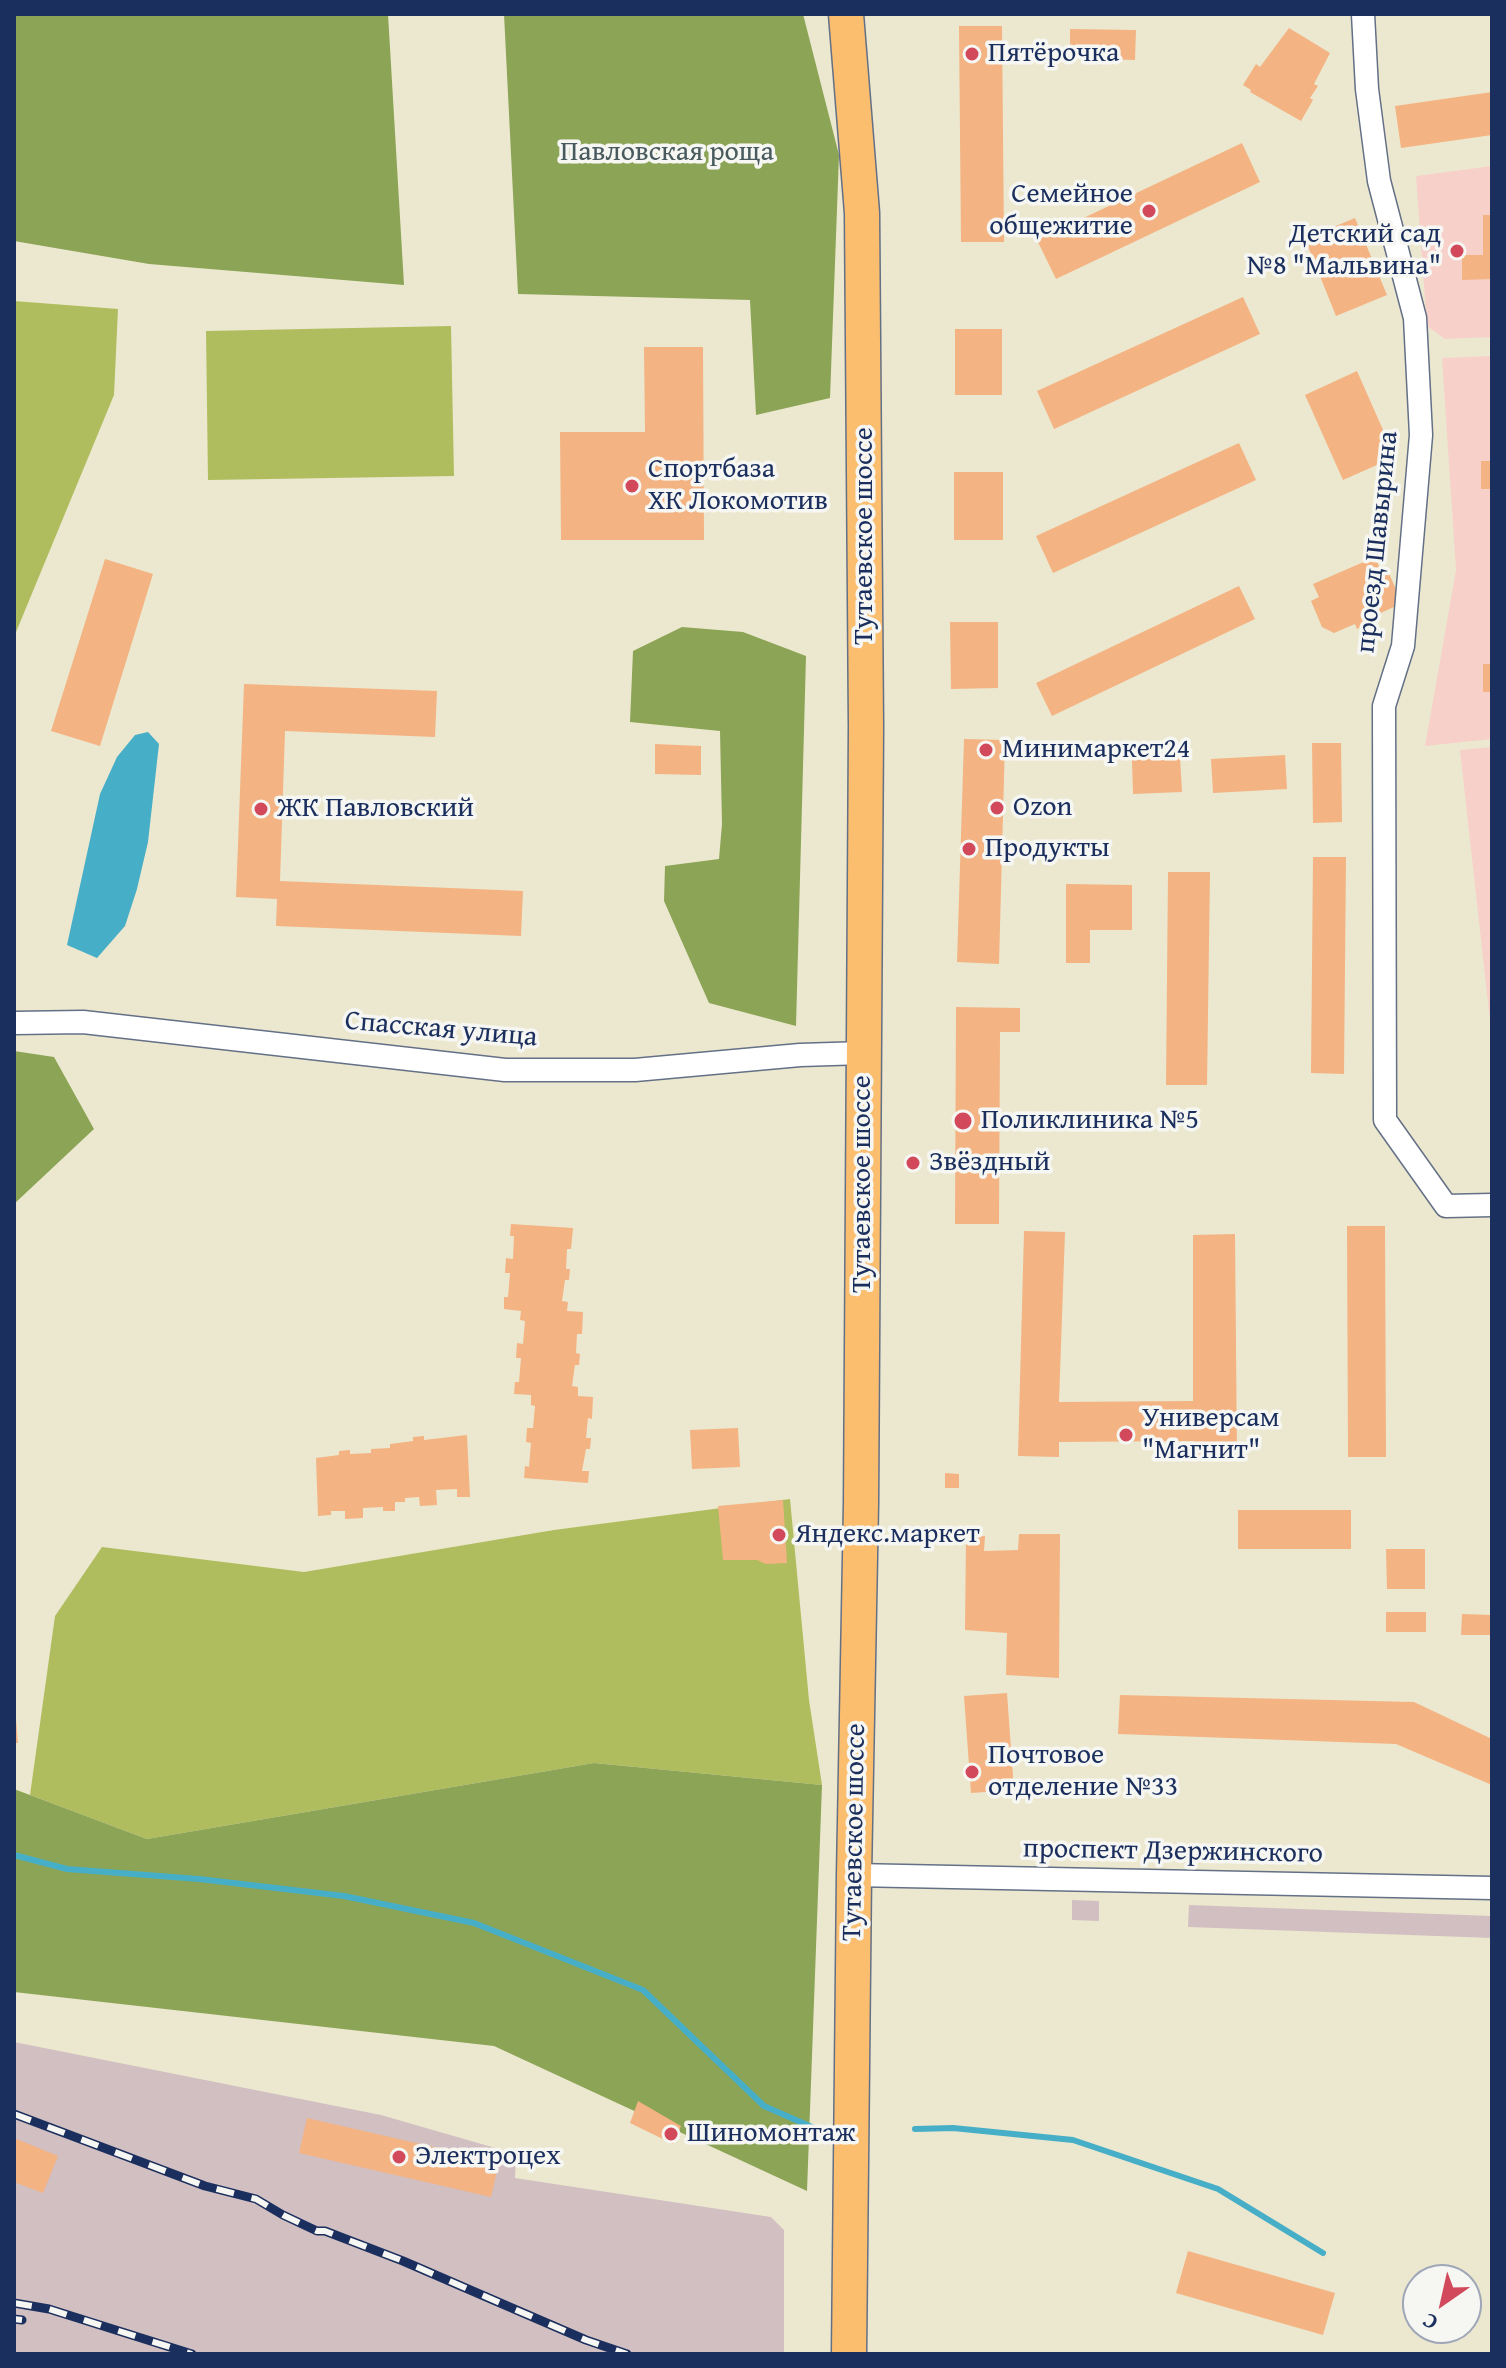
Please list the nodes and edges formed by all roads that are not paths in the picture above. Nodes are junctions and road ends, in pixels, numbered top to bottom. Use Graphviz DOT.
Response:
graph roads {
  1 [pos="846,14"];
  2 [pos="1363,14"];
  3 [pos="14,1023"];
  4 [pos="864,1053"];
  5 [pos="1492,1205"];
  6 [pos="854,1875"];
  7 [pos="1492,1888"];
  8 [pos="849,2354"];
  1 -- 4 [label="main road, Тутаевское шоссе"];
  2 -- 5 [label="street, проезд Шавырина"];
  3 -- 4 [label="street, Спасская улица"];
  4 -- 6 [label="main road, Тутаевское шоссе"];
  6 -- 7 [label="street, проспект Дзержинского"];
  6 -- 8 [label="main road, Тутаевское шоссе"];
}
